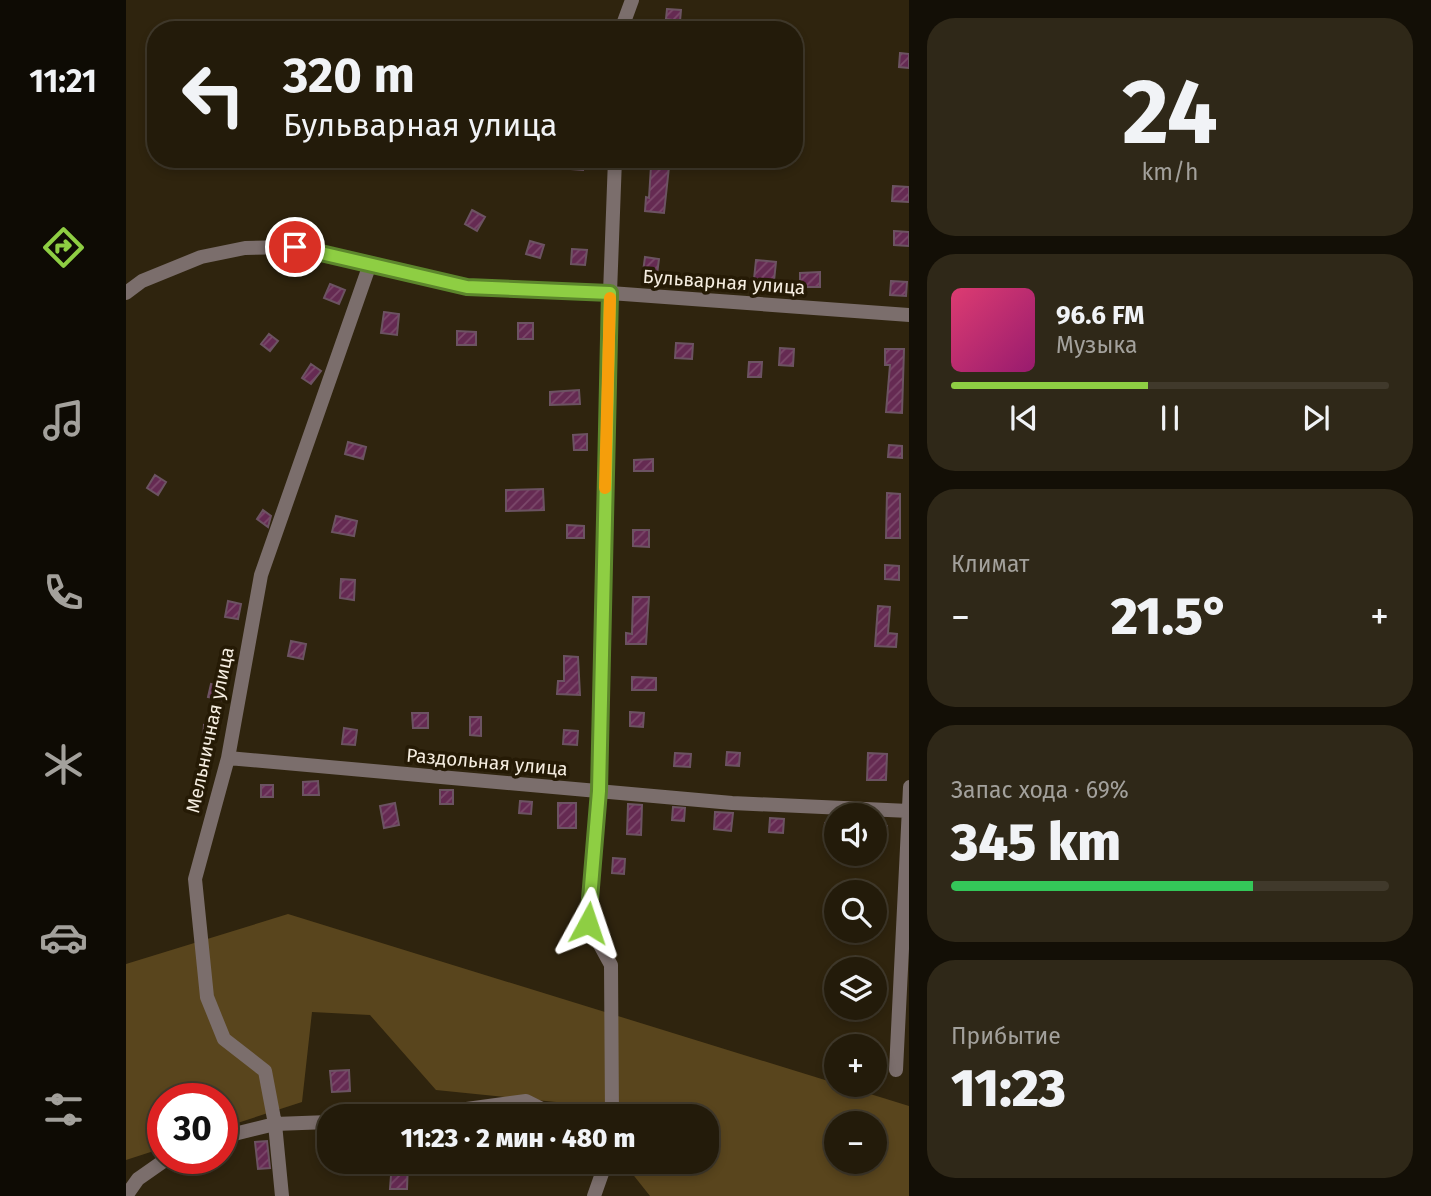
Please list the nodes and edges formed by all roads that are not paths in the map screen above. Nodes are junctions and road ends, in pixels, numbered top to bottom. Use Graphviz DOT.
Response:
graph roads {
  1 [pos="632,0"];
  2 [pos="624,21"];
  3 [pos="615,168"];
  4 [pos="370,264"];
  5 [pos="126,293"];
  6 [pos="610,293"];
  7 [pos="909,315"];
  8 [pos="228,758"];
  9 [pos="909,787"];
  10 [pos="599,791"];
  11 [pos="909,811"];
  12 [pos="896,1070"];
  13 [pos="504,1104"];
  14 [pos="532,1104"];
  15 [pos="612,1104"];
  16 [pos="317,1122"];
  17 [pos="275,1124"];
  18 [pos="238,1133"];
  19 [pos="147,1173"];
  20 [pos="602,1174"];
  21 [pos="126,1196"];
  22 [pos="282,1196"];
  23 [pos="594,1196"];
  1 -- 2 [label="street"];
  3 -- 6 [label="street"];
  4 -- 5 [label="street, Бульварная улица"];
  4 -- 6 [label="street, Бульварная улица"];
  4 -- 8 [label="street, Мельничная улица"];
  6 -- 7 [label="street, Бульварная улица"];
  6 -- 10 [label="street"];
  8 -- 10 [label="street, Раздольная улица"];
  8 -- 17 [label="street, Мельничная улица"];
  9 -- 11 [label="street"];
  10 -- 11 [label="street, Раздольная улица"];
  10 -- 15 [label="street"];
  11 -- 12 [label="street"];
  13 -- 14 [label="street"];
  16 -- 17 [label="street"];
  17 -- 18 [label="street"];
  17 -- 22 [label="street, Мельничная улица"];
  19 -- 21 [label="street"];
  20 -- 23 [label="street"];
}
